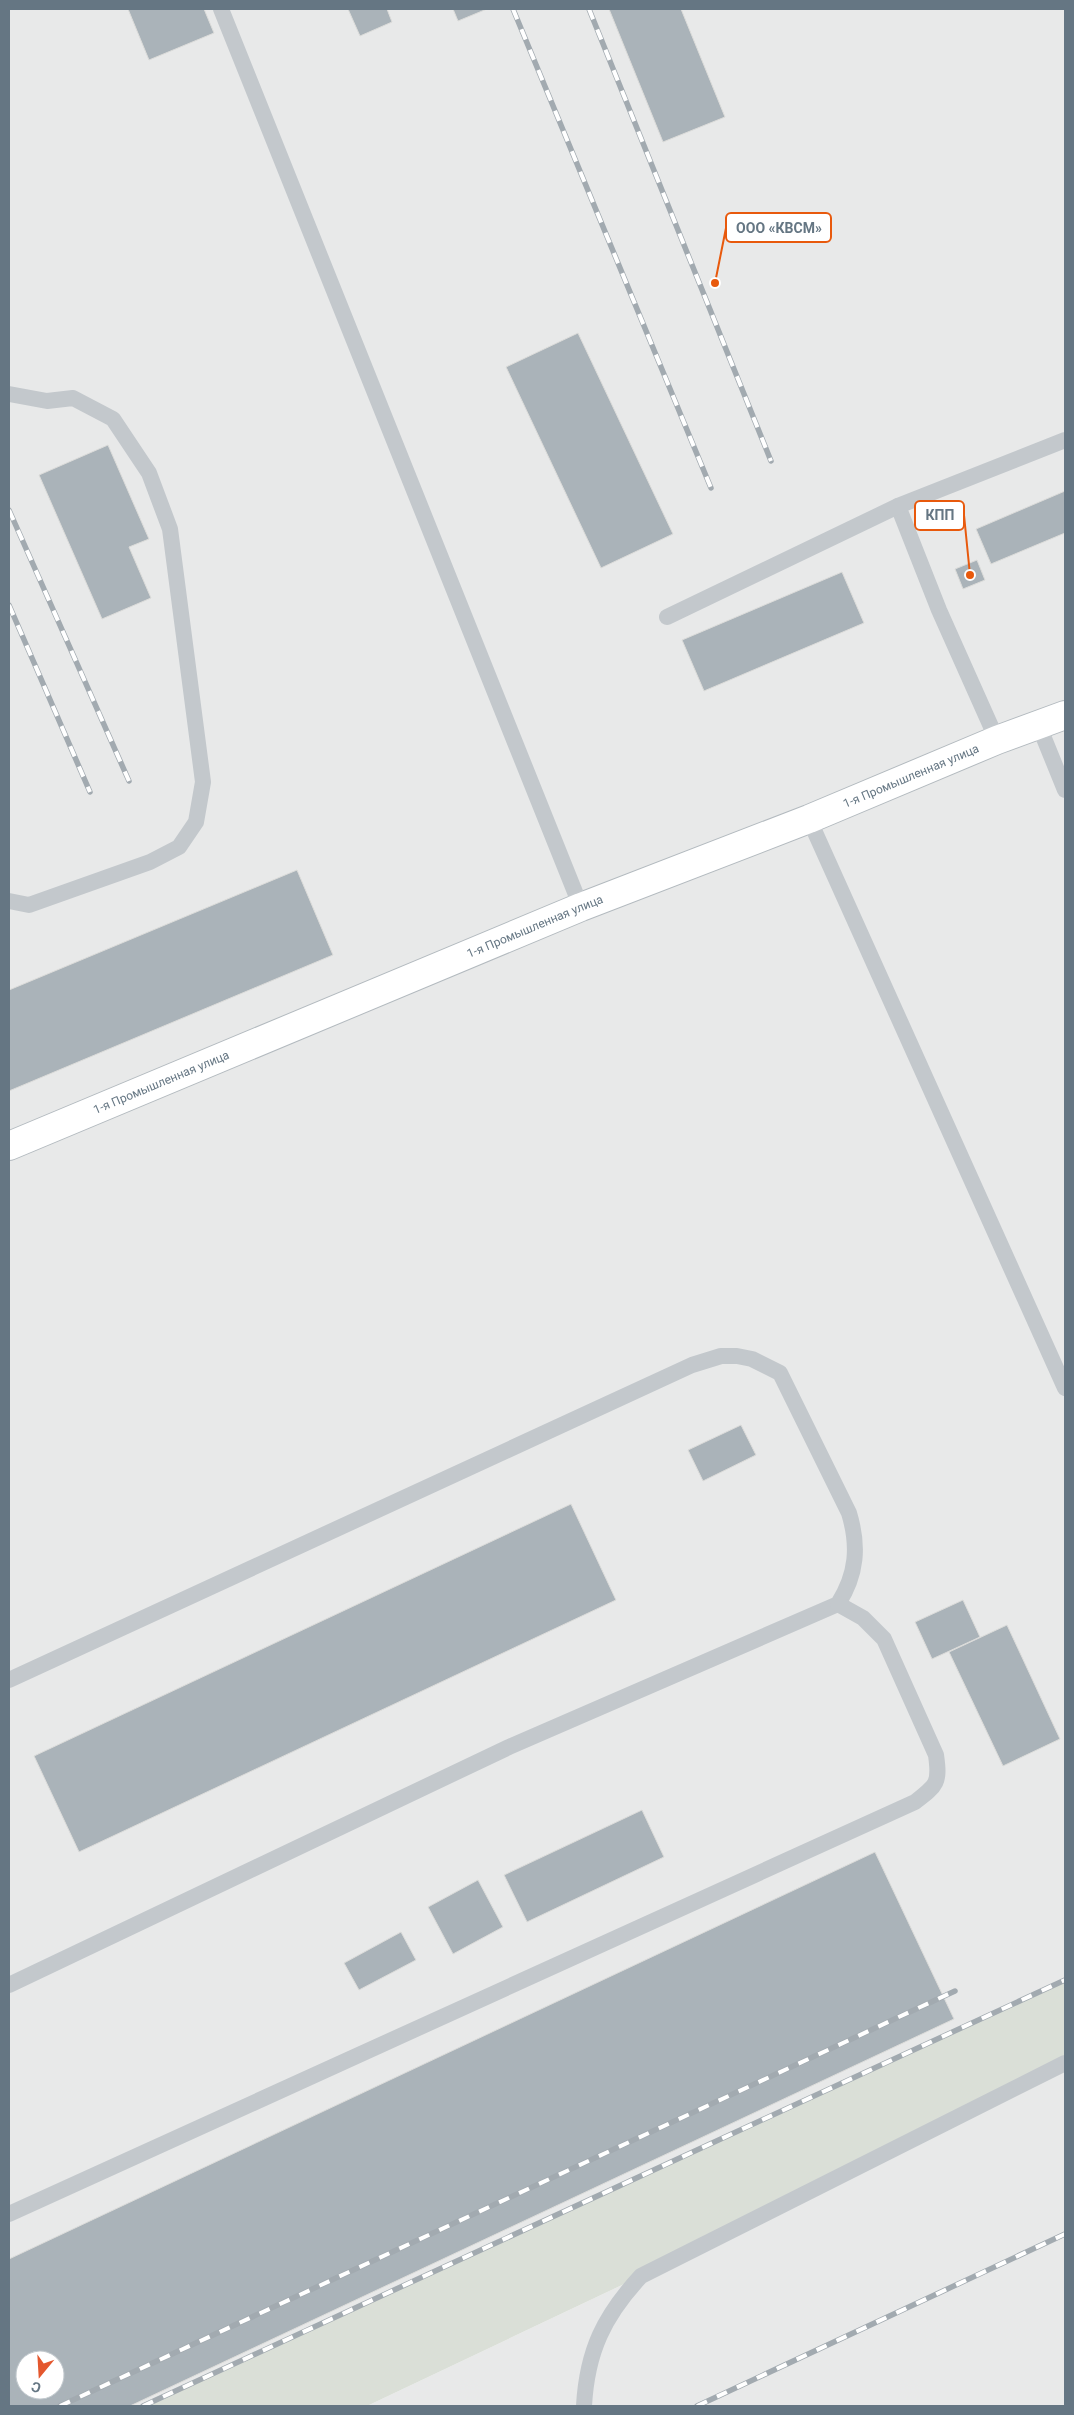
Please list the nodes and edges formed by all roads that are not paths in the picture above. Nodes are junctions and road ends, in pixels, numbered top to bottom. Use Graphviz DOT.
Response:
graph roads {
  1 [pos="221,9"];
  2 [pos="9,394"];
  3 [pos="1065,440"];
  4 [pos="898,506"];
  5 [pos="667,617"];
  6 [pos="1065,715"];
  7 [pos="1039,726"];
  8 [pos="997,740"];
  9 [pos="1065,790"];
  10 [pos="809,819"];
  11 [pos="9,901"];
  12 [pos="581,907"];
  13 [pos="9,1146"];
  14 [pos="1065,1388"];
  15 [pos="838,1604"];
  16 [pos="9,1680"];
  17 [pos="9,1985"];
  18 [pos="1065,2063"];
  19 [pos="9,2214"];
  20 [pos="584,2406"];
  1 -- 12 [label="lane"];
  2 -- 11 [label="lane"];
  3 -- 4 [label="lane"];
  4 -- 5 [label="lane"];
  4 -- 8 [label="lane"];
  6 -- 7 [label="main road, 1-я Промышленная улица"];
  7 -- 8 [label="main road, 1-я Промышленная улица"];
  7 -- 9 [label="lane"];
  8 -- 10 [label="main road, 1-я Промышленная улица"];
  10 -- 12 [label="main road, 1-я Промышленная улица"];
  10 -- 14 [label="lane"];
  12 -- 13 [label="main road, 1-я Промышленная улица"];
  15 -- 16 [label="lane"];
  15 -- 17 [label="lane"];
  15 -- 19 [label="lane"];
  18 -- 20 [label="lane"];
}
